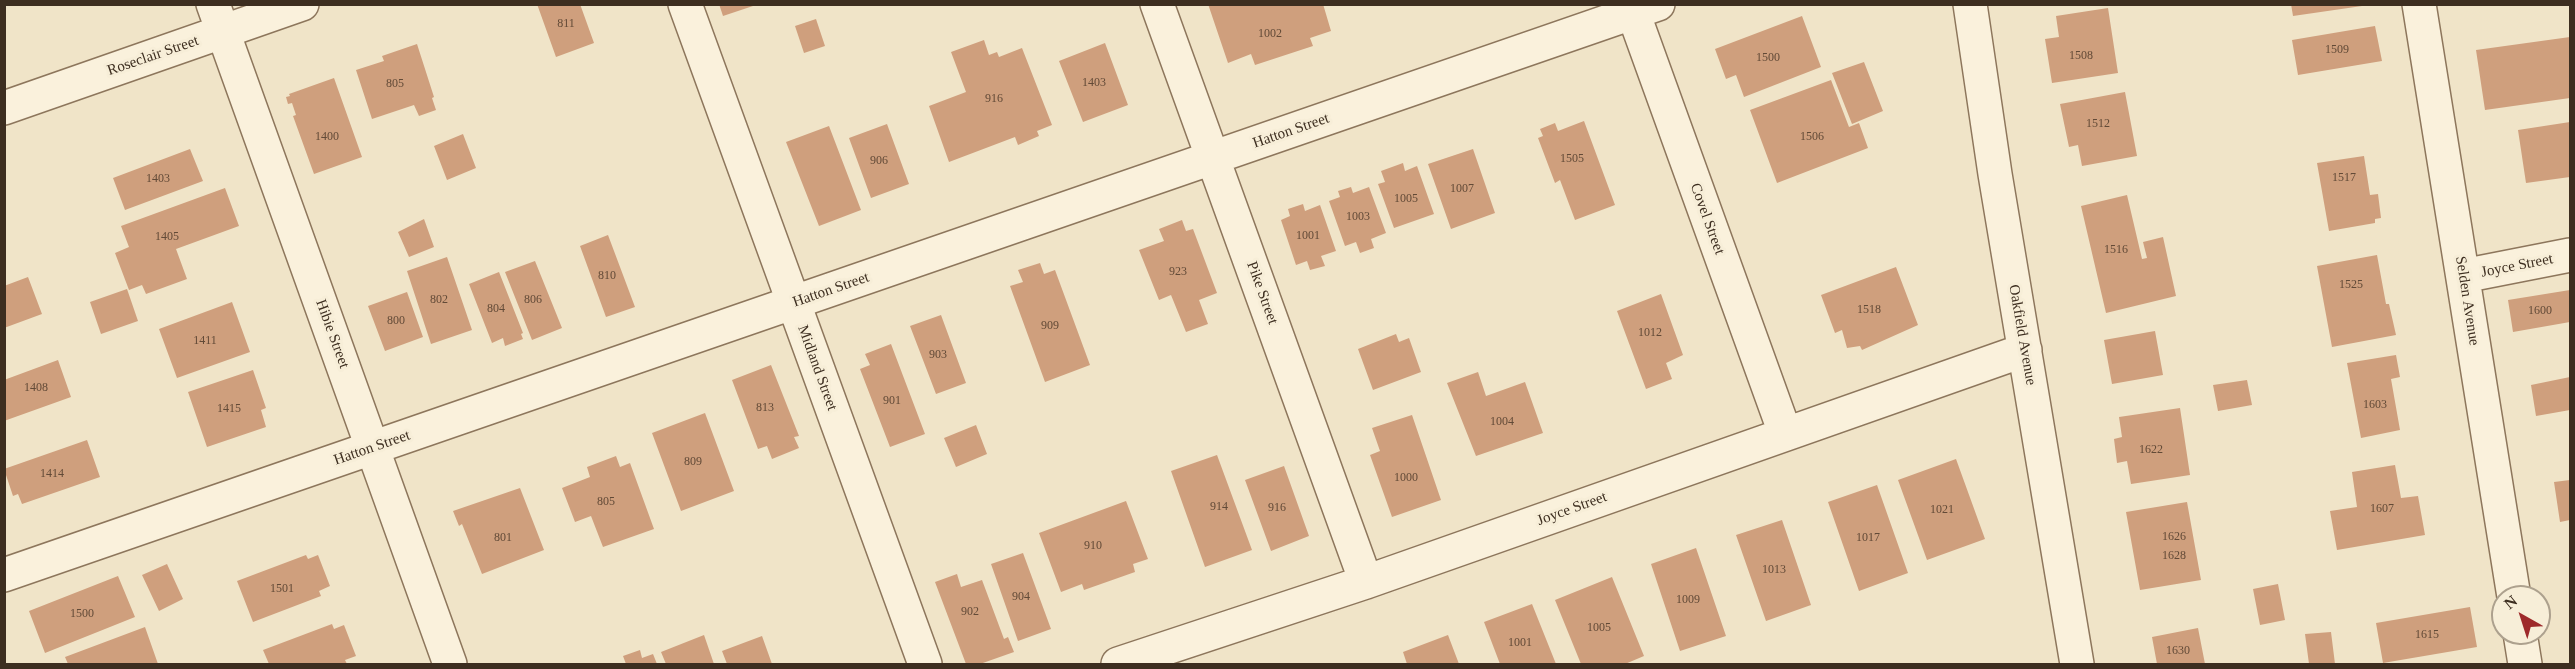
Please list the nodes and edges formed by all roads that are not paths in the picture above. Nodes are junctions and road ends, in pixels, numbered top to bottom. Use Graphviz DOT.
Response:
graph roads {
  1 [pos="302,4"];
  2 [pos="685,4"];
  3 [pos="1157,4"];
  4 [pos="1970,4"];
  5 [pos="2419,4"];
  6 [pos="1640,7"];
  7 [pos="218,18"];
  8 [pos="4,108"];
  9 [pos="1213,158"];
  10 [pos="2571,255"];
  11 [pos="2463,276"];
  12 [pos="794,303"];
  13 [pos="2025,350"];
  14 [pos="1785,433"];
  15 [pos="372,448"];
  16 [pos="4,575"];
  17 [pos="1366,582"];
  18 [pos="2512,585"];
  19 [pos="2522,645"];
  20 [pos="450,664"];
  21 [pos="925,664"];
  22 [pos="1118,664"];
  23 [pos="2077,664"];
  24 [pos="2525,664"];
  1 -- 7 [label="street, Roseclair Street"];
  2 -- 12 [label="street, Midland Street"];
  3 -- 9 [label="street, Pike Street"];
  4 -- 13 [label="street, Oakfield Avenue"];
  5 -- 11 [label="street, Selden Avenue"];
  6 -- 9 [label="street, Hatton Street"];
  6 -- 14 [label="street, Covel Street"];
  7 -- 8 [label="street, Roseclair Street"];
  7 -- 15 [label="street, Hibie Street"];
  9 -- 12 [label="street, Hatton Street"];
  9 -- 17 [label="street, Pike Street"];
  10 -- 11 [label="street, Joyce Street"];
  11 -- 18 [label="street, Selden Avenue"];
  12 -- 15 [label="street, Hatton Street"];
  12 -- 21 [label="street, Midland Street"];
  13 -- 14 [label="street, Joyce Street"];
  13 -- 23 [label="street, Oakfield Avenue"];
  14 -- 17 [label="street, Joyce Street"];
  15 -- 16 [label="street, Hatton Street"];
  15 -- 20 [label="street, Hibie Street"];
  17 -- 22 [label="street, Joyce Street"];
  19 -- 24 [label="street"];
}
